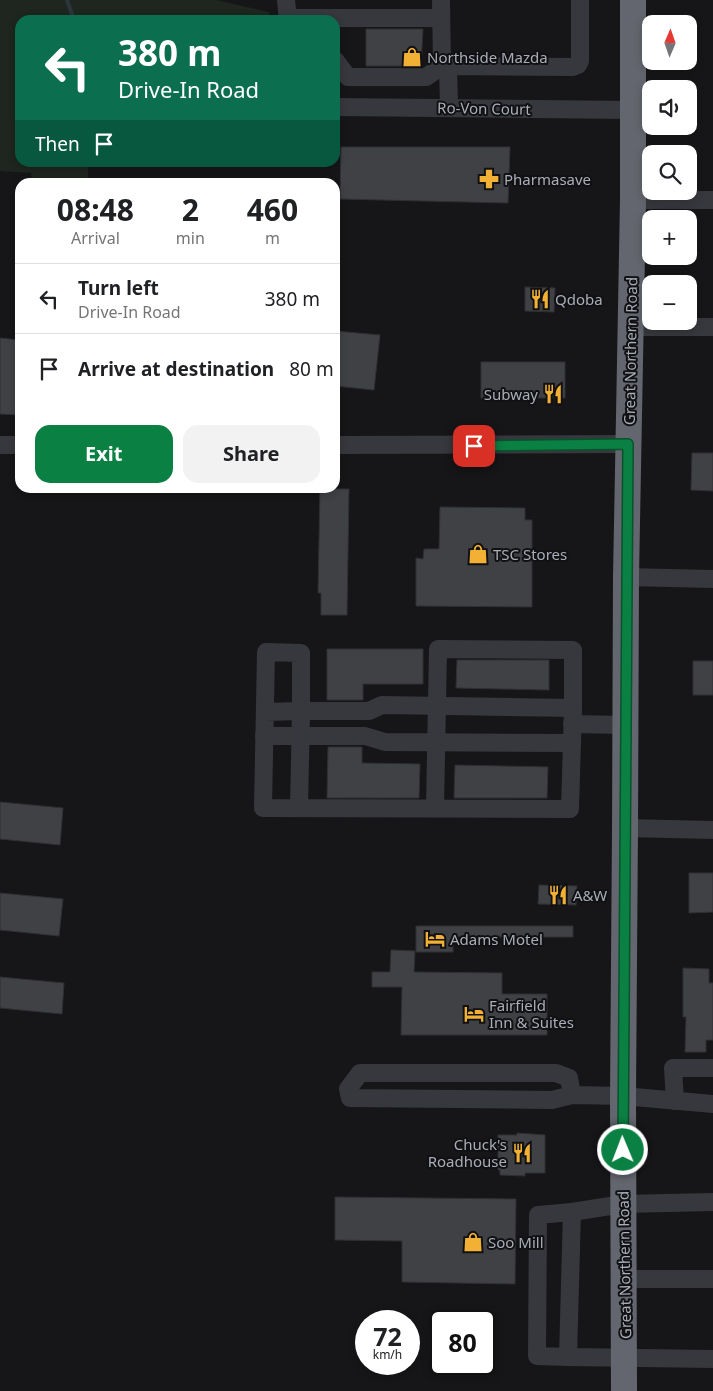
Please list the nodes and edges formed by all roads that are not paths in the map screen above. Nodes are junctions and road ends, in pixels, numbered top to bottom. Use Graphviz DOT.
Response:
graph roads {
  1 [pos="286,0"];
  2 [pos="441,0"];
  3 [pos="580,0"];
  4 [pos="633,0"];
  5 [pos="288,15"];
  6 [pos="441,18"];
  7 [pos="340,19"];
  8 [pos="445,66"];
  9 [pos="340,67"];
  10 [pos="340,107"];
  11 [pos="449,108"];
  12 [pos="632,110"];
  13 [pos="633,200"];
  14 [pos="713,200"];
  15 [pos="630,327"];
  16 [pos="713,327"];
  17 [pos="628,444"];
  18 [pos="0,445"];
  19 [pos="15,445"];
  20 [pos="340,446"];
  21 [pos="626,577"];
  22 [pos="713,578"];
  23 [pos="437,706"];
  24 [pos="301,711"];
  25 [pos="265,712"];
  26 [pos="573,716"];
  27 [pos="626,725"];
  28 [pos="264,736"];
  29 [pos="300,736"];
  30 [pos="437,742"];
  31 [pos="572,743"];
  32 [pos="300,808"];
  33 [pos="435,808"];
  34 [pos="625,828"];
  35 [pos="713,830"];
  36 [pos="713,1068"];
  37 [pos="572,1095"];
  38 [pos="622,1096"];
  39 [pos="675,1100"];
  40 [pos="713,1104"];
  41 [pos="713,1202"];
  42 [pos="623,1204"];
  43 [pos="572,1212"];
  44 [pos="624,1279"];
  45 [pos="713,1279"];
  46 [pos="568,1357"];
  47 [pos="625,1359"];
  48 [pos="713,1359"];
  49 [pos="624,1391"];
  1 -- 5 [label="street"];
  2 -- 6 [label="street"];
  3 -- 8 [label="street"];
  4 -- 12 [label="highway, Great Northern Road"];
  6 -- 7 [label="street"];
  6 -- 8 [label="street"];
  8 -- 9 [label="street"];
  8 -- 11 [label="street"];
  10 -- 11 [label="street, Ro-Von Court"];
  11 -- 12 [label="street, Ro-Von Court"];
  12 -- 13 [label="highway, Great Northern Road"];
  13 -- 14 [label="street"];
  13 -- 15 [label="highway, Great Northern Road"];
  15 -- 16 [label="street"];
  15 -- 17 [label="highway, Great Northern Road"];
  17 -- 20 [label="street"];
  17 -- 21 [label="highway, Great Northern Road"];
  18 -- 19 [label="street"];
  21 -- 22 [label="street"];
  21 -- 27 [label="highway, Great Northern Road"];
  23 -- 24 [label="street"];
  23 -- 26 [label="street"];
  23 -- 26 [label="street"];
  23 -- 30 [label="street"];
  24 -- 25 [label="street"];
  24 -- 25 [label="street"];
  24 -- 29 [label="street"];
  25 -- 28 [label="street"];
  26 -- 27 [label="street"];
  26 -- 31 [label="street"];
  27 -- 34 [label="highway, Great Northern Road"];
  28 -- 29 [label="street"];
  28 -- 32 [label="street"];
  29 -- 30 [label="street"];
  29 -- 32 [label="street"];
  30 -- 31 [label="street"];
  30 -- 33 [label="street"];
  31 -- 33 [label="street"];
  32 -- 33 [label="street"];
  34 -- 35 [label="street"];
  34 -- 38 [label="highway, Great Northern Road"];
  36 -- 39 [label="street"];
  37 -- 37 [label="street"];
  37 -- 38 [label="street"];
  38 -- 39 [label="street"];
  38 -- 42 [label="highway, Great Northern Road"];
  39 -- 40 [label="street"];
  41 -- 42 [label="street"];
  42 -- 43 [label="street"];
  42 -- 44 [label="highway, Great Northern Road"];
  43 -- 46 [label="street"];
  43 -- 46 [label="street"];
  44 -- 45 [label="street"];
  44 -- 47 [label="highway, Great Northern Road"];
  46 -- 47 [label="street"];
  47 -- 48 [label="street"];
  47 -- 49 [label="highway, Great Northern Road"];
}
